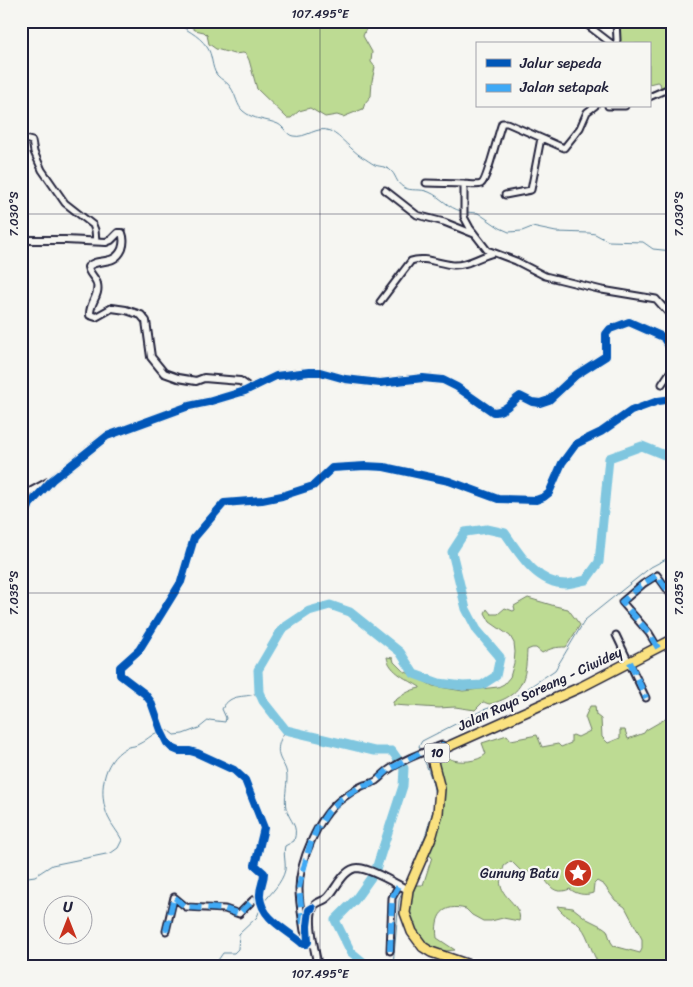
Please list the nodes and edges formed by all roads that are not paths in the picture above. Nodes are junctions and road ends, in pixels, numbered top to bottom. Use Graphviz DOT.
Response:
graph roads {
  1 [pos="582,21"];
  2 [pos="616,21"];
  3 [pos="609,42"];
  4 [pos="616,42"];
  5 [pos="672,87"];
  6 [pos="650,97"];
  7 [pos="592,108"];
  8 [pos="21,138"];
  9 [pos="541,138"];
  10 [pos="426,183"];
  11 [pos="464,184"];
  12 [pos="385,190"];
  13 [pos="505,195"];
  14 [pos="474,234"];
  15 [pos="21,240"];
  16 [pos="96,241"];
  17 [pos="494,253"];
  18 [pos="380,302"];
  19 [pos="672,317"];
  20 [pos="672,351"];
  21 [pos="672,369"];
  22 [pos="662,384"];
  23 [pos="250,388"];
  24 [pos="672,398"];
  25 [pos="52,480"];
  26 [pos="21,494"];
  27 [pos="21,526"];
  28 [pos="672,596"];
  29 [pos="616,635"];
  30 [pos="672,640"];
  31 [pos="658,648"];
  32 [pos="630,662"];
  33 [pos="646,698"];
  34 [pos="445,748"];
  35 [pos="404,888"];
  36 [pos="260,899"];
  37 [pos="312,908"];
  38 [pos="166,931"];
  39 [pos="306,944"];
  40 [pos="390,951"];
  41 [pos="318,966"];
  42 [pos="472,966"];
  1 -- 3 [label="street"];
  2 -- 4 [label="street"];
  5 -- 6 [label="street"];
  7 -- 9 [label="street"];
  8 -- 16 [label="street"];
  9 -- 11 [label="street"];
  9 -- 13 [label="street"];
  10 -- 11 [label="street"];
  11 -- 14 [label="street"];
  12 -- 14 [label="street"];
  14 -- 17 [label="street"];
  15 -- 16 [label="street"];
  16 -- 23 [label="street"];
  17 -- 18 [label="street"];
  17 -- 19 [label="street"];
  20 -- 23 [label="street"];
  21 -- 22 [label="street"];
  23 -- 25 [label="street"];
  24 -- 36 [label="street"];
  25 -- 26 [label="street"];
  25 -- 27 [label="street"];
  28 -- 31 [label="street"];
  29 -- 32 [label="street"];
  30 -- 31 [label="highway, Jalan Raya Soreang - Ciwidey / 10"];
  31 -- 32 [label="highway, Jalan Raya Soreang - Ciwidey / 10"];
  32 -- 33 [label="street"];
  32 -- 34 [label="highway, Jalan Raya Soreang - Ciwidey / 10"];
  34 -- 35 [label="highway, 10"];
  34 -- 39 [label="street"];
  35 -- 37 [label="street"];
  35 -- 40 [label="street"];
  35 -- 42 [label="highway, 10"];
  36 -- 38 [label="street"];
  36 -- 39 [label="street"];
  37 -- 39 [label="street"];
  37 -- 41 [label="street"];
}
